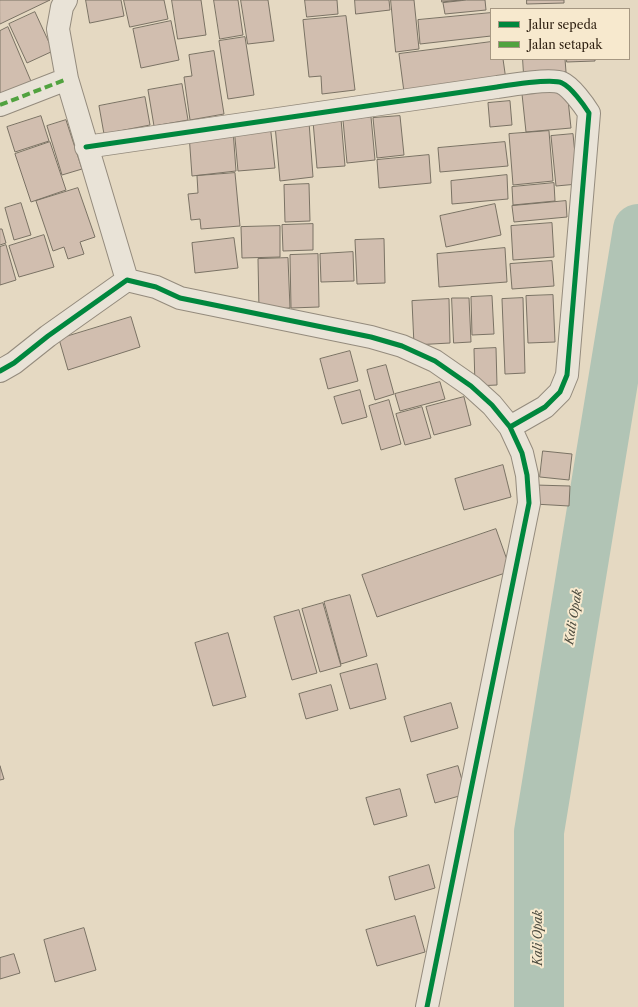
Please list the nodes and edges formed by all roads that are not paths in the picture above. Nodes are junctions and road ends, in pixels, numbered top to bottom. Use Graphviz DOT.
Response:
graph roads {
  1 [pos="66,0"];
  2 [pos="67,79"];
  3 [pos="0,105"];
  4 [pos="86,147"];
  5 [pos="127,280"];
  6 [pos="0,370"];
  7 [pos="510,427"];
  8 [pos="427,1007"];
  1 -- 2 [label="street"];
  2 -- 3 [label="street"];
  2 -- 4 [label="street"];
  4 -- 5 [label="street"];
  4 -- 7 [label="street"];
  5 -- 6 [label="street"];
  5 -- 7 [label="street"];
  7 -- 8 [label="street"];
}
